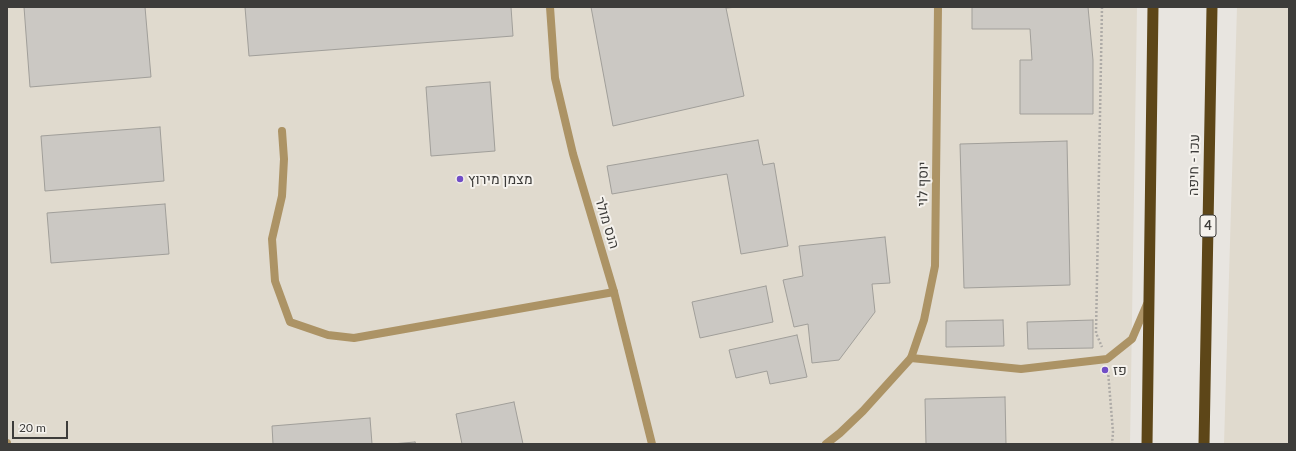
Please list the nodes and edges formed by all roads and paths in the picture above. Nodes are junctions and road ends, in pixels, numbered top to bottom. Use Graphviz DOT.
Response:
graph roads {
  1 [pos="550,7"];
  2 [pos="938,7"];
  3 [pos="1102,7"];
  4 [pos="1153,7"];
  5 [pos="1212,7"];
  6 [pos="282,131"];
  7 [pos="614,292"];
  8 [pos="1150,298"];
  9 [pos="911,358"];
  10 [pos="1107,359"];
  11 [pos="652,444"];
  12 [pos="826,444"];
  13 [pos="1112,444"];
  14 [pos="1147,444"];
  15 [pos="1204,444"];
  1 -- 7 [label="street, הנס מולר"];
  2 -- 9 [label="street, יוסף לוי"];
  3 -- 10 [label="path"];
  4 -- 8 [label="highway"];
  5 -- 15 [label="highway, עכו - חיפה / 4"];
  6 -- 7 [label="street"];
  7 -- 11 [label="street, הנס מולר"];
  8 -- 10 [label="street"];
  8 -- 14 [label="highway"];
  9 -- 10 [label="street"];
  9 -- 12 [label="street"];
  10 -- 13 [label="path"];
}
